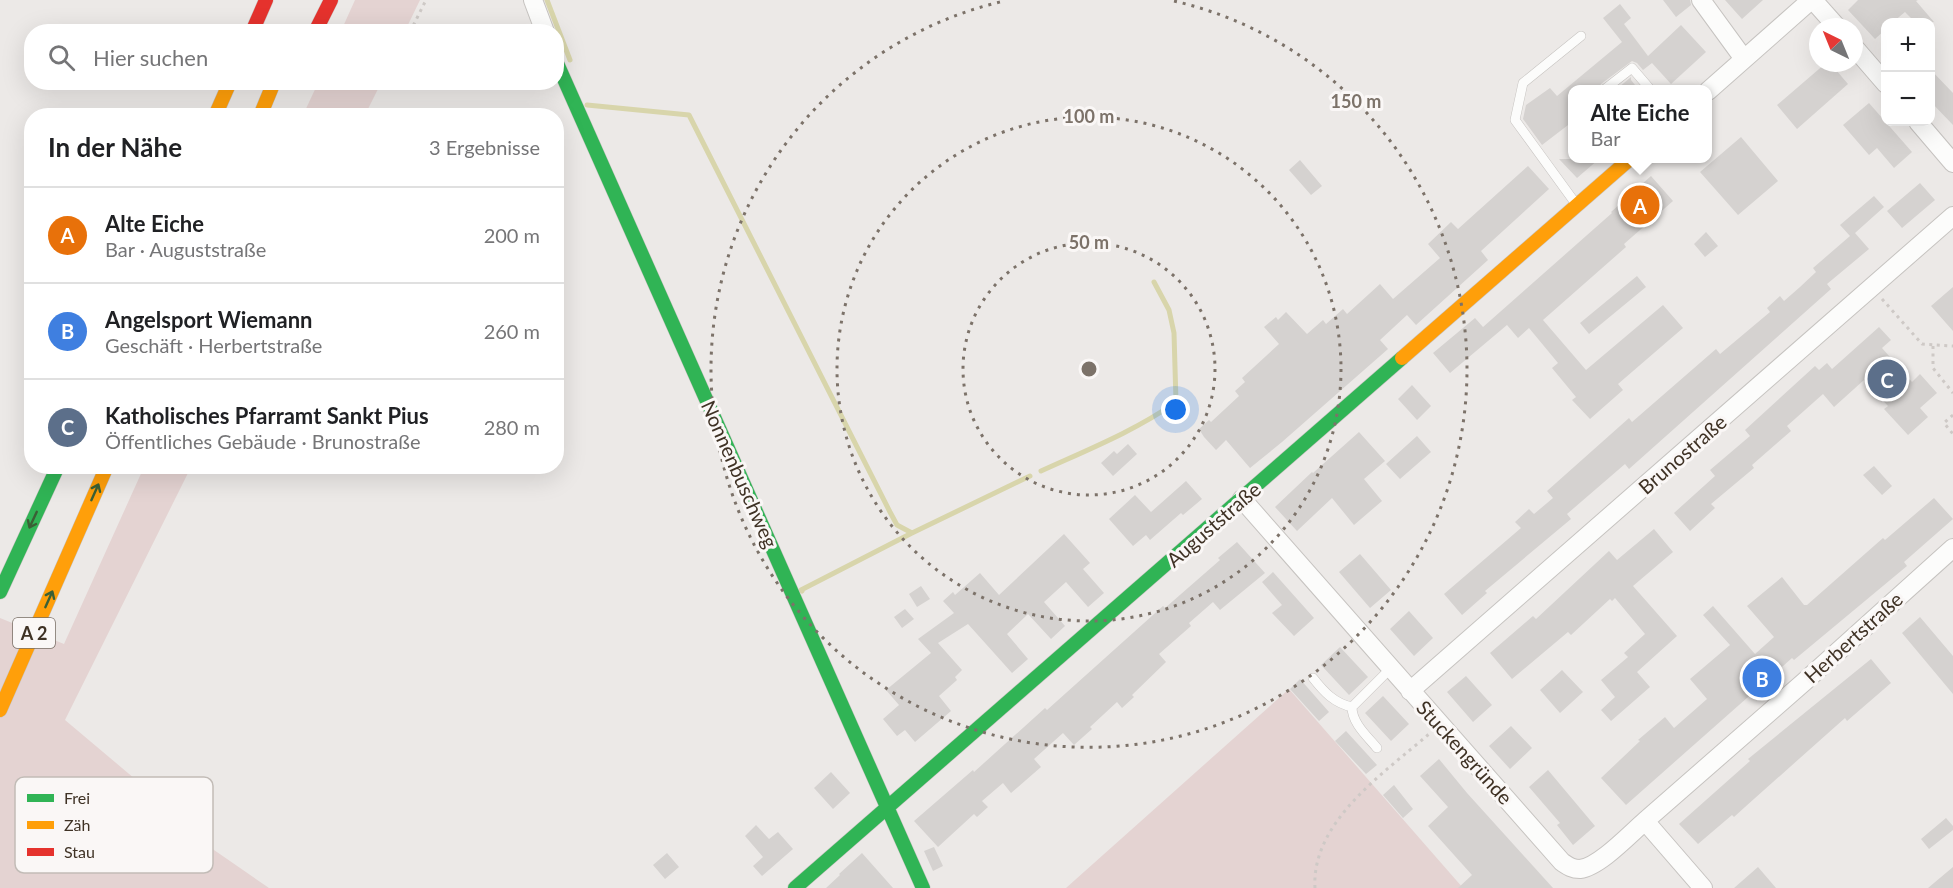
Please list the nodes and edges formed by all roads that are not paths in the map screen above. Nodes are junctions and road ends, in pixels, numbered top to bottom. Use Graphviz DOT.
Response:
graph roads {
  1 [pos="266,0"];
  2 [pos="331,0"];
  3 [pos="533,0"];
  4 [pos="1701,0"];
  5 [pos="1812,0"];
  6 [pos="1828,18"];
  7 [pos="256,24"];
  8 [pos="319,24"];
  9 [pos="542,24"];
  10 [pos="1581,36"];
  11 [pos="1863,57"];
  12 [pos="1744,59"];
  13 [pos="1881,78"];
  14 [pos="564,79"];
  15 [pos="1611,85"];
  16 [pos="1646,85"];
  17 [pos="1712,87"];
  18 [pos="226,90"];
  19 [pos="271,90"];
  20 [pos="219,108"];
  21 [pos="263,108"];
  22 [pos="1921,126"];
  23 [pos="1626,163"];
  24 [pos="1953,163"];
  25 [pos="1577,206"];
  26 [pos="1953,216"];
  27 [pos="54,474"];
  28 [pos="103,474"];
  29 [pos="1242,499"];
  30 [pos="1953,548"];
  31 [pos="0,592"];
  32 [pos="1390,668"];
  33 [pos="1313,678"];
  34 [pos="1410,691"];
  35 [pos="1352,707"];
  36 [pos="0,710"];
  37 [pos="1377,748"];
  38 [pos="887,807"];
  39 [pos="1645,821"];
  40 [pos="795,888"];
  41 [pos="922,888"];
  42 [pos="1703,888"];
  1 -- 7 [label="main road"];
  2 -- 8 [label="main road"];
  3 -- 9 [label="street"];
  4 -- 12 [label="street"];
  5 -- 6 [label="street"];
  5 -- 12 [label="street"];
  10 -- 25 [label="lane"];
  11 -- 13 [label="street"];
  12 -- 17 [label="street"];
  14 -- 38 [label="main road, Nonnenbuschweg"];
  15 -- 16 [label="lane"];
  18 -- 20 [label="main road"];
  19 -- 21 [label="main road"];
  22 -- 24 [label="street"];
  23 -- 25 [label="main road, Auguststraße"];
  25 -- 29 [label="main road, Auguststraße"];
  26 -- 34 [label="street, Brunostraße"];
  27 -- 31 [label="main road, one-way"];
  36 -- 28 [label="main road, A 2, one-way"];
  29 -- 32 [label="street, Stuckengründe"];
  29 -- 38 [label="main road, Auguststraße"];
  30 -- 39 [label="street, Herbertstraße"];
  32 -- 34 [label="street, Stuckengründe"];
  32 -- 35 [label="lane"];
  33 -- 35 [label="lane"];
  34 -- 39 [label="street, Stuckengründe"];
  35 -- 37 [label="lane"];
  38 -- 40 [label="main road, Auguststraße"];
  38 -- 41 [label="main road, Nonnenbuschweg"];
  39 -- 42 [label="street"];
}
